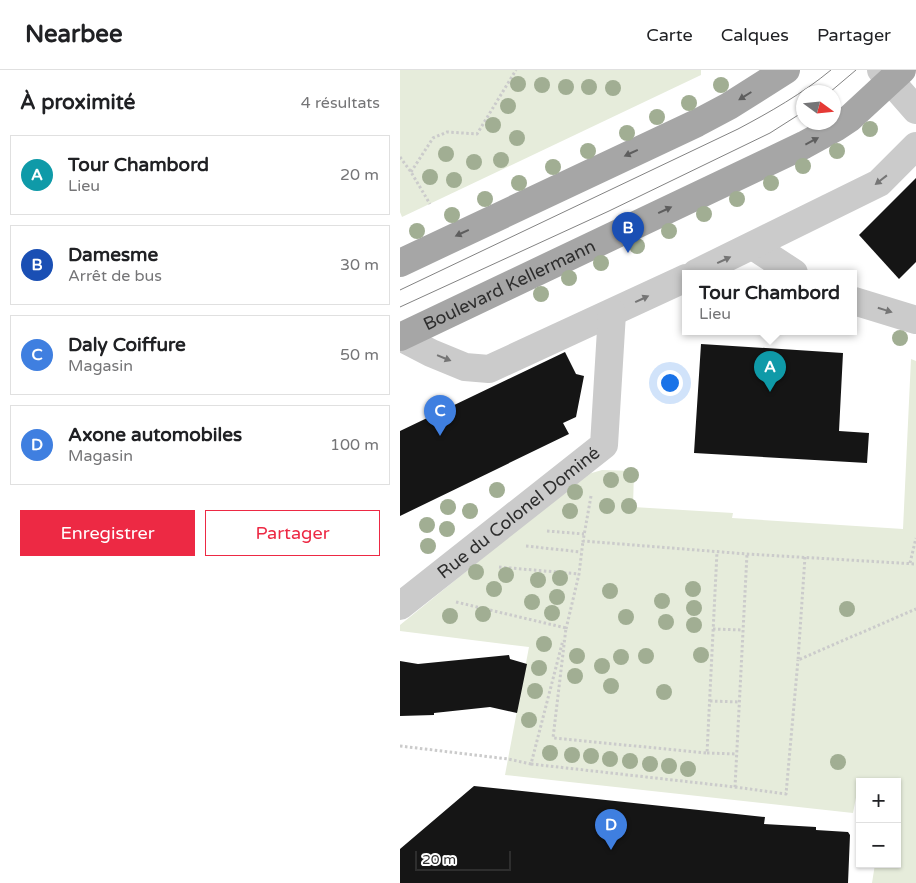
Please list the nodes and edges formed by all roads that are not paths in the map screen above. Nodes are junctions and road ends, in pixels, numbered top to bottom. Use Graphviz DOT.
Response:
graph roads {
  1 [pos="786,70"];
  2 [pos="891,74"];
  3 [pos="916,110"];
  4 [pos="916,146"];
  5 [pos="753,246"];
  6 [pos="400,263"];
  7 [pos="702,270"];
  8 [pos="789,270"];
  9 [pos="682,280"];
  10 [pos="857,302"];
  11 [pos="612,313"];
  12 [pos="916,320"];
  13 [pos="400,337"];
  14 [pos="400,606"];
  1 -- 6 [label="main road, one-way"];
  2 -- 3 [label="street"];
  13 -- 2 [label="main road, Boulevard Kellermann, one-way"];
  4 -- 5 [label="street, one-way"];
  7 -- 5 [label="street, one-way"];
  5 -- 8 [label="street"];
  11 -- 9 [label="street, Boulevard Kellermann, one-way"];
  10 -- 12 [label="street, one-way"];
  13 -- 11 [label="street, Boulevard Kellermann, one-way"];
  11 -- 14 [label="street, Rue du Colonel Dominé"];
}
